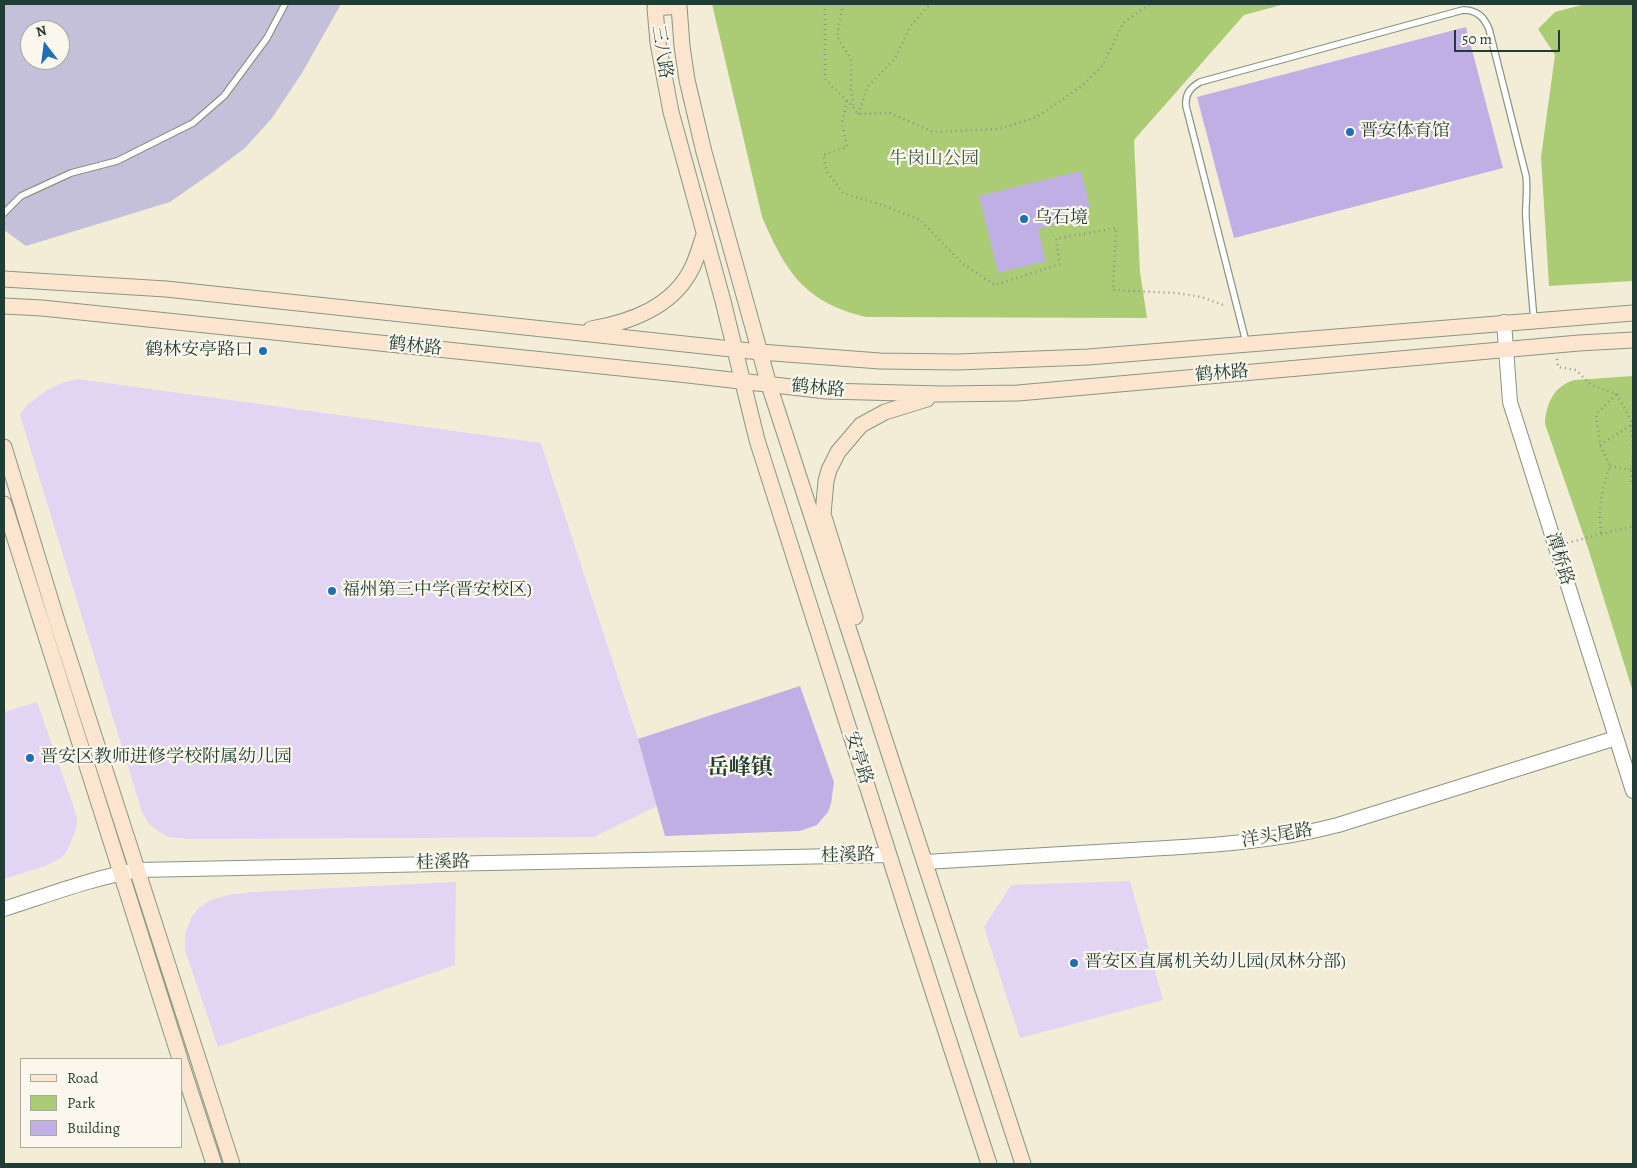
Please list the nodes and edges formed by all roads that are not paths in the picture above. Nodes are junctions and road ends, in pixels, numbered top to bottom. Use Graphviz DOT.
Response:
graph roads {
  1 [pos="285,4"];
  2 [pos="4,214"];
  3 [pos="704,235"];
  4 [pos="4,279"];
  5 [pos="4,306"];
  6 [pos="1633,313"];
  7 [pos="1534,320"];
  8 [pos="1504,322"];
  9 [pos="574,332"];
  10 [pos="1633,340"];
  11 [pos="1246,344"];
  12 [pos="734,349"];
  13 [pos="1507,350"];
  14 [pos="760,352"];
  15 [pos="742,381"];
  16 [pos="768,385"];
  17 [pos="942,394"];
  18 [pos="4,447"];
  19 [pos="4,504"];
  20 [pos="860,665"];
  21 [pos="1616,738"];
  22 [pos="1633,791"];
  23 [pos="889,855"];
  24 [pos="925,862"];
  25 [pos="138,870"];
  26 [pos="121,873"];
  27 [pos="4,909"];
  28 [pos="180,1058"];
  29 [pos="182,1064"];
  30 [pos="214,1164"];
  31 [pos="232,1164"];
  32 [pos="989,1164"];
  33 [pos="1023,1164"];
  1 -- 2 [label="lane"];
  3 -- 9 [label="main road"];
  3 -- 12 [label="main road, 三八路"];
  3 -- 14 [label="main road, 三八路"];
  4 -- 9 [label="main road, 鹤林路"];
  5 -- 15 [label="main road, 鹤林路"];
  6 -- 7 [label="main road, 鹤林路"];
  7 -- 8 [label="main road, 鹤林路"];
  7 -- 11 [label="lane"];
  8 -- 11 [label="main road, 鹤林路"];
  8 -- 13 [label="street, 潭桥路"];
  9 -- 12 [label="main road, 鹤林路"];
  10 -- 13 [label="main road, 鹤林路"];
  11 -- 14 [label="main road, 鹤林路"];
  12 -- 14 [label="main road, 鹤林路"];
  12 -- 15 [label="main road, 安亭路"];
  13 -- 17 [label="main road, 鹤林路"];
  13 -- 21 [label="street, 潭桥路"];
  14 -- 16 [label="main road, 安亭路"];
  15 -- 16 [label="main road, 鹤林路"];
  15 -- 23 [label="main road, 安亭路"];
  16 -- 17 [label="main road, 鹤林路"];
  16 -- 20 [label="main road, 安亭路"];
  17 -- 20 [label="main road"];
  18 -- 25 [label="main road"];
  19 -- 26 [label="main road"];
  20 -- 24 [label="main road, 安亭路"];
  21 -- 22 [label="street, 潭桥路"];
  21 -- 24 [label="street, 洋头尾路"];
  23 -- 25 [label="street, 桂溪路"];
  23 -- 32 [label="main road, 安亭路"];
  24 -- 33 [label="main road, 安亭路"];
  25 -- 26 [label="street, 桂溪路"];
  25 -- 31 [label="main road"];
  26 -- 27 [label="street, 桂溪路"];
  26 -- 28 [label="main road"];
  29 -- 30 [label="main road"];
}
